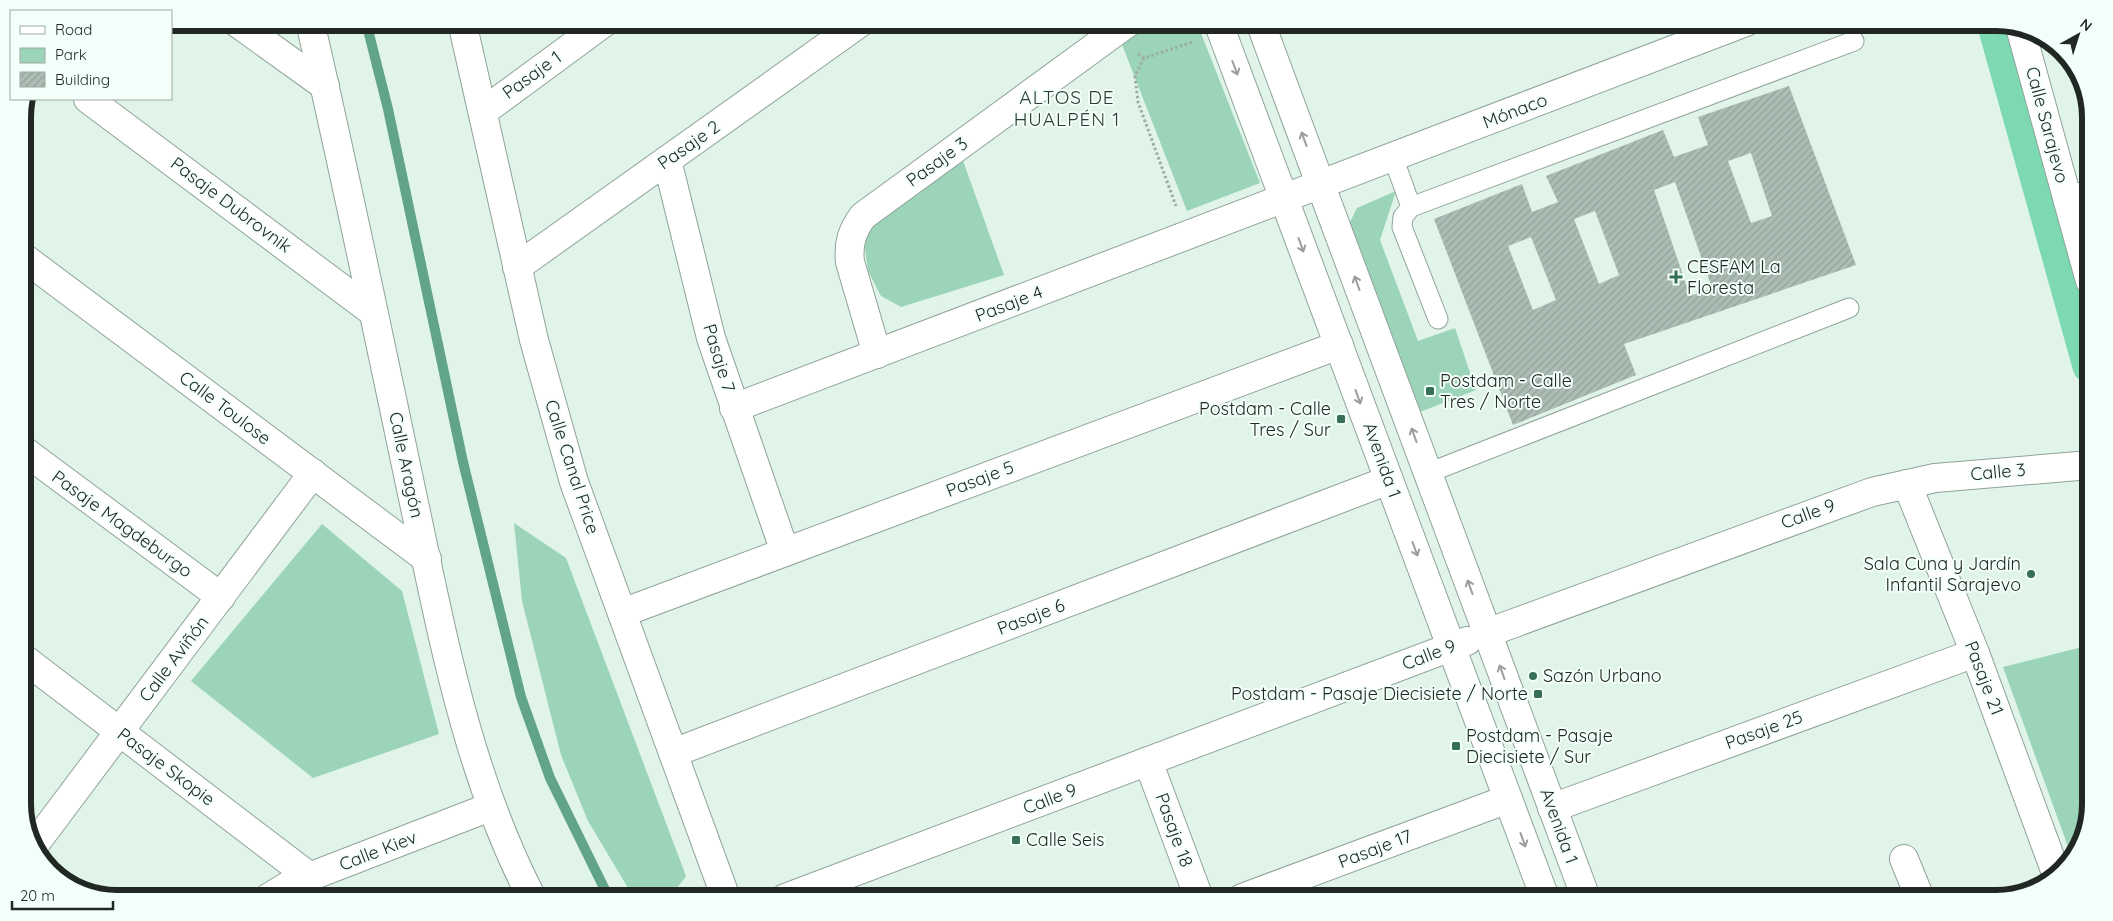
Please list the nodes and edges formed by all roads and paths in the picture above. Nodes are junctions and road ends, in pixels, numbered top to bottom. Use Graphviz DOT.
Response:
graph roads {
  1 [pos="249,31"];
  2 [pos="312,31"];
  3 [pos="464,31"];
  4 [pos="593,31"];
  5 [pos="848,31"];
  6 [pos="1118,31"];
  7 [pos="1120,31"];
  8 [pos="1210,31"];
  9 [pos="1221,31"];
  10 [pos="1263,31"];
  11 [pos="1722,31"];
  12 [pos="2023,36"];
  13 [pos="1854,41"];
  14 [pos="1144,58"];
  15 [pos="325,86"];
  16 [pos="89,100"];
  17 [pos="484,111"];
  18 [pos="1393,157"];
  19 [pos="667,160"];
  20 [pos="1321,185"];
  21 [pos="2079,198"];
  22 [pos="1284,199"];
  23 [pos="1411,207"];
  24 [pos="2082,220"];
  25 [pos="1188,236"];
  26 [pos="31,263"];
  27 [pos="517,267"];
  28 [pos="1849,308"];
  29 [pos="374,312"];
  30 [pos="1438,319"];
  31 [pos="1338,345"];
  32 [pos="877,354"];
  33 [pos="734,408"];
  34 [pos="31,456"];
  35 [pos="2082,466"];
  36 [pos="1428,473"];
  37 [pos="313,474"];
  38 [pos="1389,480"];
  39 [pos="1907,484"];
  40 [pos="785,552"];
  41 [pos="426,559"];
  42 [pos="221,597"];
  43 [pos="622,613"];
  44 [pos="1487,633"];
  45 [pos="1451,647"];
  46 [pos="1975,653"];
  47 [pos="31,664"];
  48 [pos="119,731"];
  49 [pos="673,753"];
  50 [pos="1148,761"];
  51 [pos="1508,799"];
  52 [pos="490,807"];
  53 [pos="1552,808"];
  54 [pos="39,839"];
  55 [pos="1904,859"];
  56 [pos="2054,867"];
  57 [pos="310,877"];
  58 [pos="281,890"];
  59 [pos="528,890"];
  60 [pos="723,890"];
  61 [pos="806,890"];
  62 [pos="1196,890"];
  63 [pos="1263,890"];
  64 [pos="1542,890"];
  65 [pos="1583,890"];
  66 [pos="1917,890"];
  1 -- 15 [label="street"];
  2 -- 15 [label="street, Calle Aragón"];
  3 -- 17 [label="street, Calle Canal Price"];
  4 -- 17 [label="street, Pasaje 1"];
  5 -- 19 [label="street, Pasaje 2"];
  6 -- 32 [label="street, Pasaje 3"];
  7 -- 14 [label="path"];
  8 -- 14 [label="path"];
  9 -- 22 [label="street, Avenida 1, one-way"];
  20 -- 10 [label="street, Avenida 1, one-way"];
  11 -- 18 [label="street, Mónaco"];
  12 -- 21 [label="street, Calle Sarajevo"];
  13 -- 23 [label="lane"];
  14 -- 25 [label="path"];
  15 -- 29 [label="street, Calle Aragón"];
  16 -- 29 [label="street, Pasaje Dubrovnik"];
  17 -- 27 [label="street, Calle Canal Price"];
  18 -- 20 [label="street, Mónaco"];
  18 -- 23 [label="lane"];
  19 -- 27 [label="street, Pasaje 2"];
  19 -- 33 [label="street, Pasaje 7"];
  20 -- 22 [label="street, Mónaco"];
  36 -- 20 [label="street, Avenida 1, one-way"];
  21 -- 24 [label="street, Calle Sarajevo"];
  22 -- 25 [label="street, Pasaje 4"];
  22 -- 31 [label="street, Avenida 1, one-way"];
  23 -- 30 [label="lane"];
  25 -- 32 [label="street, Pasaje 4"];
  26 -- 37 [label="street, Calle Toulose"];
  27 -- 43 [label="street, Calle Canal Price"];
  28 -- 36 [label="lane"];
  29 -- 41 [label="street, Calle Aragón"];
  31 -- 38 [label="street, Avenida 1, one-way"];
  31 -- 40 [label="street, Pasaje 5"];
  32 -- 33 [label="street, Pasaje 4"];
  33 -- 40 [label="street, Pasaje 7"];
  34 -- 42 [label="street, Pasaje Magdeburgo"];
  35 -- 39 [label="street, Calle 3"];
  44 -- 36 [label="street, Avenida 1, one-way"];
  37 -- 41 [label="street, Calle Toulose"];
  37 -- 42 [label="street, Calle Aviñón"];
  38 -- 45 [label="street, Avenida 1, one-way"];
  38 -- 49 [label="street, Pasaje 6"];
  39 -- 44 [label="street, Calle 9"];
  39 -- 46 [label="street, Pasaje 21"];
  40 -- 43 [label="street, Pasaje 5"];
  41 -- 52 [label="street, Calle Aragón"];
  42 -- 48 [label="street, Calle Aviñón"];
  43 -- 49 [label="street, Calle Canal Price"];
  44 -- 45 [label="street, Calle 9"];
  53 -- 44 [label="street, Avenida 1, one-way"];
  45 -- 50 [label="street, Calle 9"];
  45 -- 51 [label="street, Avenida 1"];
  46 -- 53 [label="street, Pasaje 25"];
  46 -- 56 [label="street, Pasaje 21"];
  47 -- 48 [label="street, Pasaje Skopie"];
  48 -- 54 [label="street, Calle Aviñón"];
  48 -- 57 [label="street, Pasaje Skopie"];
  49 -- 60 [label="street, Calle Canal Price"];
  50 -- 61 [label="street, Calle 9"];
  50 -- 62 [label="street, Pasaje 18"];
  51 -- 63 [label="street, Pasaje 17"];
  51 -- 64 [label="street, Avenida 1, one-way"];
  52 -- 57 [label="street, Calle Kiev"];
  52 -- 59 [label="street, Calle Aragón"];
  53 -- 65 [label="street, Avenida 1"];
  55 -- 66 [label="street"];
  57 -- 58 [label="street, Calle Kiev"];
}
